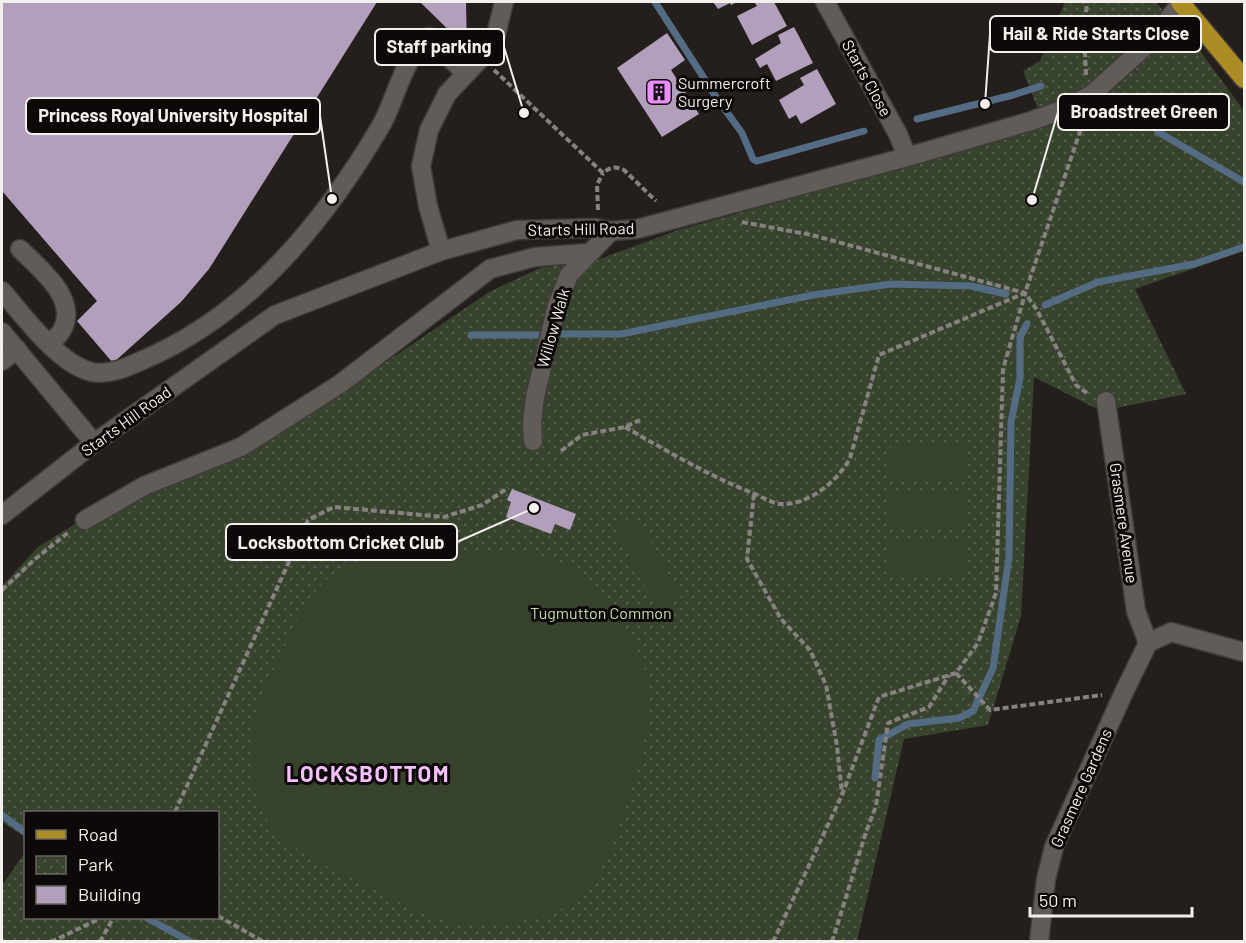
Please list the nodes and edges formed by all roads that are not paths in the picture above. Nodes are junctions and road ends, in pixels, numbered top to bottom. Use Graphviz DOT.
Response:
graph roads {
  1 [pos="504,2"];
  2 [pos="825,2"];
  3 [pos="1181,2"];
  4 [pos="465,73"];
  5 [pos="1245,79"];
  6 [pos="907,157"];
  7 [pos="611,231"];
  8 [pos="20,249"];
  9 [pos="441,251"];
  10 [pos="588,253"];
  11 [pos="2,291"];
  12 [pos="2,332"];
  13 [pos="49,344"];
  14 [pos="17,349"];
  15 [pos="2,361"];
  16 [pos="1106,401"];
  17 [pos="533,441"];
  18 [pos="94,443"];
  19 [pos="2,515"];
  20 [pos="85,520"];
  21 [pos="1148,643"];
  22 [pos="1245,652"];
  23 [pos="1039,942"];
  1 -- 4 [label="street"];
  2 -- 6 [label="street, Starts Close"];
  3 -- 5 [label="main road"];
  3 -- 6 [label="street, Starts Hill Road"];
  4 -- 9 [label="street"];
  4 -- 13 [label="street"];
  6 -- 7 [label="street, Starts Hill Road"];
  7 -- 9 [label="street, Starts Hill Road"];
  7 -- 10 [label="street, Willow Walk"];
  8 -- 13 [label="street"];
  9 -- 18 [label="street, Starts Hill Road"];
  10 -- 17 [label="street, Willow Walk"];
  10 -- 20 [label="street"];
  11 -- 13 [label="street"];
  12 -- 14 [label="street"];
  14 -- 15 [label="street"];
  14 -- 18 [label="street"];
  16 -- 21 [label="street, Grasmere Avenue"];
  18 -- 19 [label="street, Starts Hill Road"];
  21 -- 22 [label="street"];
  21 -- 23 [label="street, Grasmere Gardens"];
}
